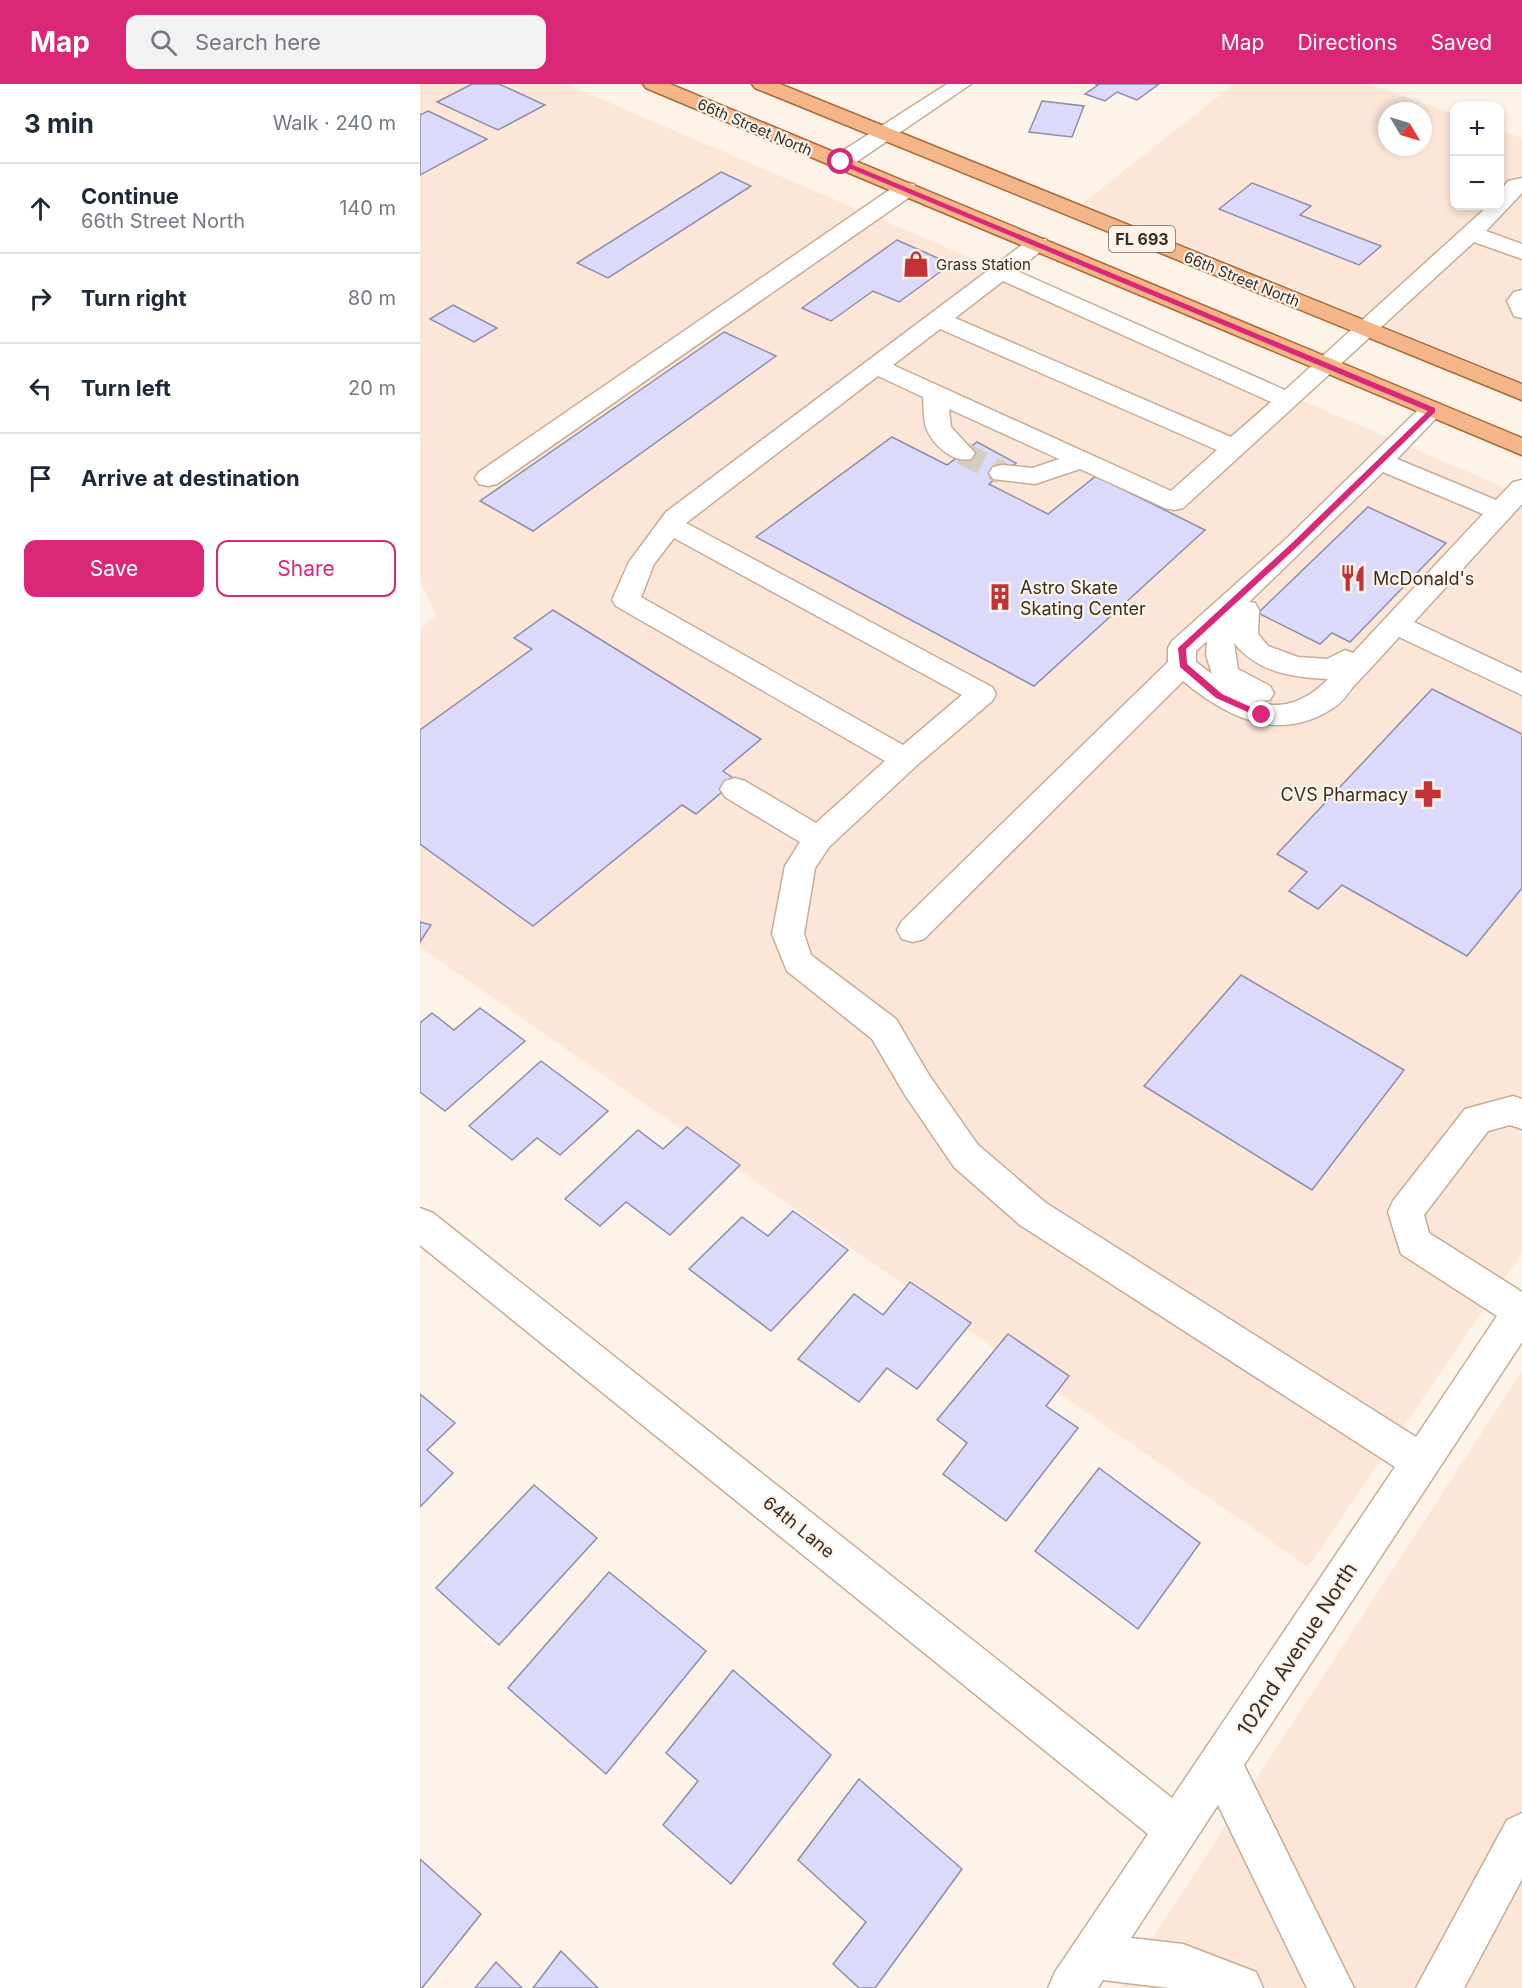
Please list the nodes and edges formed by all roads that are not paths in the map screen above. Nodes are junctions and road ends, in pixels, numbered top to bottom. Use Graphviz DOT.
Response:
graph roads {
  1 [pos="653,84"];
  2 [pos="762,84"];
  3 [pos="961,84"];
  4 [pos="884,133"];
  5 [pos="841,162"];
  6 [pos="1522,184"];
  7 [pos="906,189"];
  8 [pos="1471,233"];
  9 [pos="1038,244"];
  10 [pos="1522,252"];
  11 [pos="1001,272"];
  12 [pos="1522,297"];
  13 [pos="1522,311"];
  14 [pos="939,320"];
  15 [pos="1365,330"];
  16 [pos="1327,365"];
  17 [pos="877,367"];
  18 [pos="935,393"];
  19 [pos="1522,393"];
  20 [pos="1288,400"];
  21 [pos="1432,410"];
  22 [pos="1522,447"];
  23 [pos="1235,448"];
  24 [pos="962,453"];
  25 [pos="1082,460"];
  26 [pos="1381,462"];
  27 [pos="1002,473"];
  28 [pos="488,478"];
  29 [pos="1522,488"];
  30 [pos="1500,512"];
  31 [pos="670,525"];
  32 [pos="1474,541"];
  33 [pos="1296,544"];
  34 [pos="1245,610"];
  35 [pos="1397,625"];
  36 [pos="1346,660"];
  37 [pos="1182,665"];
  38 [pos="1518,677"];
  39 [pos="905,759"];
  40 [pos="735,789"];
  41 [pos="818,838"];
  42 [pos="913,930"];
  43 [pos="1522,1115"];
  44 [pos="420,1224"];
  45 [pos="1522,1310"];
  46 [pos="1421,1462"];
  47 [pos="1221,1764"];
  48 [pos="1177,1829"];
  49 [pos="1522,1835"];
  50 [pos="1082,1972"];
  51 [pos="1240,1988"];
  52 [pos="1330,1988"];
  53 [pos="1439,1988"];
  1 -- 5 [label="main road, 66th Street North / FL 693"];
  2 -- 4 [label="main road, 66th Street North / FL 693"];
  3 -- 4 [label="street"];
  4 -- 5 [label="street"];
  4 -- 15 [label="main road, 66th Street North / FL 693"];
  5 -- 7 [label="main road, 66th Street North / FL 693"];
  6 -- 8 [label="street"];
  7 -- 9 [label="main road, 66th Street North / FL 693"];
  7 -- 28 [label="street"];
  8 -- 10 [label="street"];
  8 -- 15 [label="street"];
  9 -- 11 [label="street"];
  9 -- 16 [label="main road, 66th Street North / FL 693"];
  11 -- 14 [label="street"];
  11 -- 20 [label="street"];
  12 -- 13 [label="street"];
  14 -- 17 [label="street"];
  14 -- 23 [label="street"];
  15 -- 16 [label="street"];
  15 -- 19 [label="main road, 66th Street North / FL 693"];
  16 -- 20 [label="street"];
  16 -- 21 [label="main road, 66th Street North / FL 693"];
  17 -- 18 [label="street"];
  17 -- 31 [label="street"];
  18 -- 24 [label="street"];
  18 -- 25 [label="street"];
  20 -- 23 [label="street"];
  21 -- 22 [label="main road, 66th Street North / FL 693"];
  21 -- 26 [label="street"];
  23 -- 25 [label="street"];
  25 -- 27 [label="street"];
  26 -- 30 [label="street"];
  26 -- 33 [label="street"];
  29 -- 30 [label="street"];
  30 -- 32 [label="street"];
  31 -- 39 [label="street"];
  31 -- 39 [label="street"];
  32 -- 35 [label="street"];
  32 -- 36 [label="street"];
  33 -- 34 [label="street"];
  33 -- 37 [label="street"];
  34 -- 36 [label="street"];
  34 -- 36 [label="street"];
  35 -- 37 [label="street"];
  35 -- 38 [label="street"];
  37 -- 42 [label="street"];
  39 -- 41 [label="street"];
  40 -- 41 [label="street"];
  41 -- 46 [label="street"];
  43 -- 45 [label="street"];
  44 -- 48 [label="street, 64th Lane"];
  45 -- 46 [label="street, 102nd Avenue North"];
  46 -- 47 [label="street, 102nd Avenue North"];
  47 -- 48 [label="street, 102nd Avenue North"];
  47 -- 52 [label="street"];
  48 -- 50 [label="street, 102nd Avenue North"];
  49 -- 53 [label="street"];
  50 -- 51 [label="street"];
}
